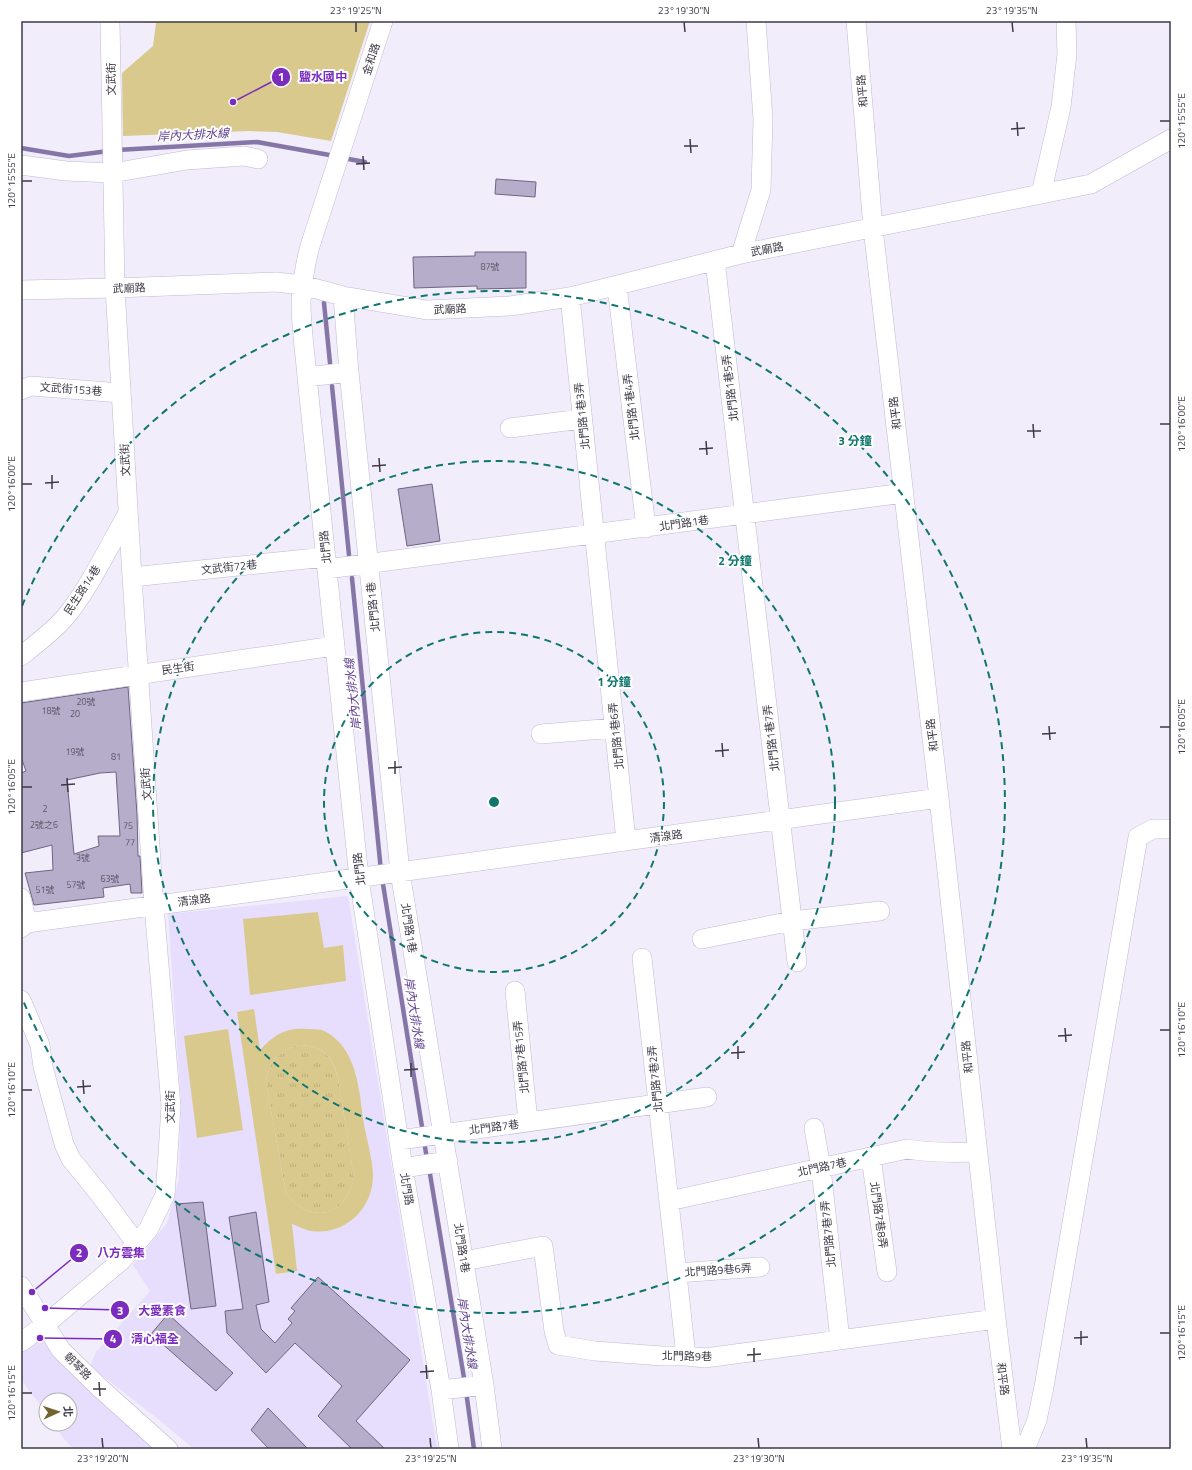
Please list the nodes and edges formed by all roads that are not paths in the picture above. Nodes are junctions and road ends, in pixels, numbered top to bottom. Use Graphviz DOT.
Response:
graph roads {
  1 [pos="110,21"];
  2 [pos="383,21"];
  3 [pos="756,21"];
  4 [pos="856,21"];
  5 [pos="1066,21"];
  6 [pos="1171,139"];
  7 [pos="258,159"];
  8 [pos="21,165"];
  9 [pos="112,168"];
  10 [pos="1041,194"];
  11 [pos="873,228"];
  12 [pos="741,254"];
  13 [pos="715,262"];
  14 [pos="302,285"];
  15 [pos="617,286"];
  16 [pos="115,288"];
  17 [pos="21,290"];
  18 [pos="343,296"];
  19 [pos="570,297"];
  20 [pos="349,372"];
  21 [pos="307,377"];
  22 [pos="21,390"];
  23 [pos="121,393"];
  24 [pos="582,419"];
  25 [pos="510,428"];
  26 [pos="904,494"];
  27 [pos="128,513"];
  28 [pos="744,514"];
  29 [pos="646,528"];
  30 [pos="594,534"];
  31 [pos="326,563"];
  32 [pos="368,564"];
  33 [pos="132,577"];
  34 [pos="334,646"];
  35 [pos="21,656"];
  36 [pos="138,674"];
  37 [pos="21,692"];
  38 [pos="615,728"];
  39 [pos="541,734"];
  40 [pos="939,798"];
  41 [pos="780,820"];
  42 [pos="1171,829"];
  43 [pos="626,841"];
  44 [pos="396,873"];
  45 [pos="364,877"];
  46 [pos="21,898"];
  47 [pos="154,906"];
  48 [pos="880,911"];
  49 [pos="792,921"];
  50 [pos="24,925"];
  51 [pos="702,939"];
  52 [pos="642,958"];
  53 [pos="797,962"];
  54 [pos="515,991"];
  55 [pos="21,1000"];
  56 [pos="707,1097"];
  57 [pos="658,1104"];
  58 [pos="528,1122"];
  59 [pos="814,1128"];
  60 [pos="438,1134"];
  61 [pos="407,1139"];
  62 [pos="977,1152"];
  63 [pos="871,1157"];
  64 [pos="443,1161"];
  65 [pos="411,1167"];
  66 [pos="821,1168"];
  67 [pos="669,1201"];
  68 [pos="136,1243"];
  69 [pos="464,1261"];
  70 [pos="760,1268"];
  71 [pos="887,1272"];
  72 [pos="677,1273"];
  73 [pos="21,1286"];
  74 [pos="996,1319"];
  75 [pos="46,1324"];
  76 [pos="840,1340"];
  77 [pos="21,1342"];
  78 [pos="686,1356"];
  79 [pos="479,1386"];
  80 [pos="448,1389"];
  81 [pos="168,1449"];
  82 [pos="449,1449"];
  83 [pos="492,1449"];
  84 [pos="1012,1449"];
  85 [pos="1025,1449"];
  1 -- 9 [label="street, 文武街"];
  2 -- 14 [label="street, 金和路"];
  3 -- 12 [label="street"];
  4 -- 11 [label="street, 和平路"];
  5 -- 10 [label="street"];
  6 -- 10 [label="street, 武廟路"];
  7 -- 9 [label="street"];
  8 -- 9 [label="street"];
  9 -- 16 [label="street, 文武街"];
  10 -- 11 [label="street, 武廟路"];
  11 -- 12 [label="street, 武廟路"];
  11 -- 26 [label="street, 和平路"];
  12 -- 13 [label="street, 武廟路"];
  13 -- 15 [label="street, 武廟路"];
  13 -- 28 [label="street, 北門路1巷5弄"];
  14 -- 16 [label="street, 武廟路"];
  14 -- 18 [label="street, 武廟路"];
  14 -- 21 [label="street, 北門路"];
  15 -- 19 [label="street, 武廟路"];
  15 -- 29 [label="street, 北門路1巷4弄"];
  16 -- 17 [label="street, 武廟路"];
  16 -- 23 [label="street, 文武街"];
  18 -- 19 [label="street, 武廟路"];
  18 -- 20 [label="street, 北門路1巷"];
  19 -- 24 [label="street, 北門路1巷3弄"];
  20 -- 21 [label="street"];
  20 -- 32 [label="street, 北門路1巷"];
  21 -- 31 [label="street, 北門路"];
  22 -- 23 [label="street, 文武街153巷"];
  23 -- 27 [label="street, 文武街"];
  24 -- 25 [label="street"];
  24 -- 30 [label="street, 北門路1巷3弄"];
  26 -- 28 [label="street, 北門路1巷"];
  26 -- 40 [label="street, 和平路"];
  27 -- 33 [label="street, 文武街"];
  27 -- 35 [label="street, 民生路14巷"];
  28 -- 29 [label="street, 北門路1巷"];
  28 -- 41 [label="street, 北門路1巷7弄"];
  29 -- 30 [label="street, 北門路1巷"];
  30 -- 32 [label="street, 北門路1巷"];
  30 -- 38 [label="street, 北門路1巷6弄"];
  31 -- 32 [label="street, 北門路1巷"];
  31 -- 33 [label="street, 文武街72巷"];
  31 -- 34 [label="street, 北門路"];
  32 -- 44 [label="street, 北門路1巷"];
  33 -- 36 [label="street, 文武街"];
  34 -- 36 [label="street, 民生街"];
  34 -- 45 [label="street, 北門路"];
  36 -- 37 [label="street, 民生街"];
  36 -- 47 [label="street, 文武街"];
  38 -- 39 [label="street"];
  38 -- 43 [label="street, 北門路1巷6弄"];
  40 -- 41 [label="street, 清湶路"];
  40 -- 62 [label="street, 和平路"];
  41 -- 43 [label="street, 清湶路"];
  41 -- 49 [label="street, 北門路1巷7弄"];
  42 -- 85 [label="street"];
  43 -- 44 [label="street, 清湶路"];
  44 -- 45 [label="street, 清湶路"];
  44 -- 60 [label="street, 北門路1巷"];
  45 -- 47 [label="street, 清湶路"];
  45 -- 61 [label="street, 北門路"];
  46 -- 50 [label="street"];
  47 -- 50 [label="street, 清湶路"];
  47 -- 68 [label="street, 文武街"];
  48 -- 49 [label="street"];
  49 -- 51 [label="street"];
  49 -- 53 [label="street, 北門路1巷7弄"];
  52 -- 57 [label="street, 北門路7巷2弄"];
  54 -- 58 [label="street, 北門路7巷15弄"];
  55 -- 68 [label="street"];
  56 -- 57 [label="street, 北門路7巷"];
  57 -- 58 [label="street, 北門路7巷"];
  57 -- 67 [label="street, 北門路7巷2弄"];
  58 -- 60 [label="street, 北門路7巷"];
  59 -- 66 [label="street, 北門路7巷7弄"];
  60 -- 61 [label="street, 北門路7巷"];
  60 -- 64 [label="street, 北門路1巷"];
  61 -- 65 [label="street, 北門路"];
  62 -- 63 [label="street, 北門路7巷"];
  62 -- 74 [label="street, 和平路"];
  63 -- 66 [label="street, 北門路7巷"];
  63 -- 71 [label="street, 北門路7巷8弄"];
  64 -- 65 [label="street"];
  64 -- 69 [label="street, 北門路1巷"];
  65 -- 80 [label="street, 北門路"];
  66 -- 67 [label="street, 北門路7巷"];
  66 -- 76 [label="street, 北門路7巷7弄"];
  67 -- 72 [label="street, 北門路9巷6弄"];
  68 -- 75 [label="street, 文武街"];
  69 -- 78 [label="street, 北門路9巷"];
  69 -- 79 [label="street, 北門路1巷"];
  70 -- 72 [label="street, 北門路9巷6弄"];
  72 -- 78 [label="street, 北門路9巷6弄"];
  73 -- 75 [label="street, 朝琴路"];
  74 -- 76 [label="street, 北門路9巷"];
  74 -- 84 [label="street, 和平路"];
  75 -- 77 [label="street, 文武街"];
  75 -- 81 [label="street, 朝琴路"];
  76 -- 78 [label="street, 北門路9巷"];
  79 -- 80 [label="street"];
  79 -- 83 [label="street, 北門路1巷"];
  80 -- 82 [label="street, 北門路"];
}
